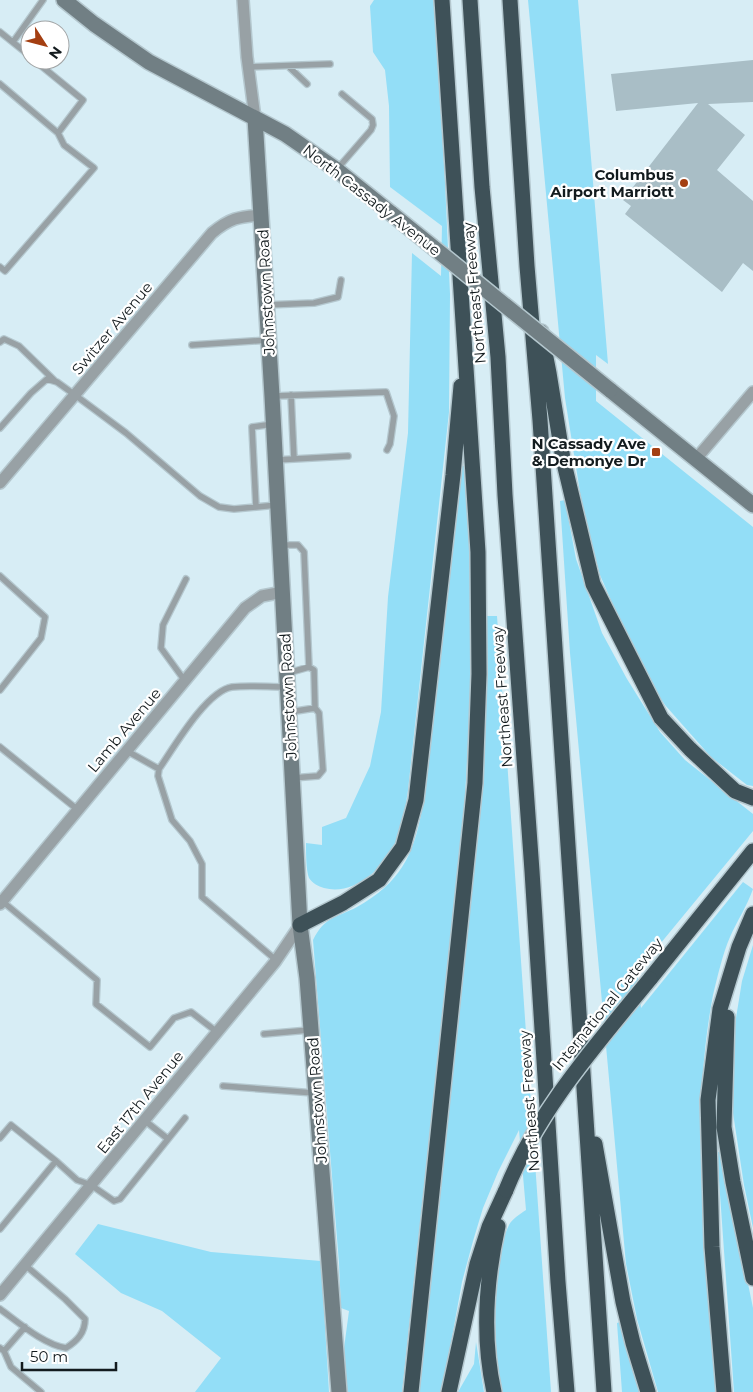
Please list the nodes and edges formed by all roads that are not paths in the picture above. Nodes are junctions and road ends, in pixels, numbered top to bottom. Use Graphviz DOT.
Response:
graph roads {
  1 [pos="43,0"];
  2 [pos="243,0"];
  3 [pos="442,0"];
  4 [pos="470,0"];
  5 [pos="510,0"];
  6 [pos="71,2"];
  7 [pos="0,32"];
  8 [pos="13,42"];
  9 [pos="20,48"];
  10 [pos="330,64"];
  11 [pos="288,66"];
  12 [pos="248,67"];
  13 [pos="46,70"];
  14 [pos="0,84"];
  15 [pos="307,84"];
  16 [pos="342,94"];
  17 [pos="255,118"];
  18 [pos="58,133"];
  19 [pos="336,170"];
  20 [pos="261,215"];
  21 [pos="527,266"];
  22 [pos="0,267"];
  23 [pos="341,280"];
  24 [pos="266,305"];
  25 [pos="268,340"];
  26 [pos="464,340"];
  27 [pos="0,342"];
  28 [pos="192,345"];
  29 [pos="56,382"];
  30 [pos="753,392"];
  31 [pos="75,394"];
  32 [pos="291,395"];
  33 [pos="272,396"];
  34 [pos="273,424"];
  35 [pos="0,428"];
  36 [pos="387,450"];
  37 [pos="348,456"];
  38 [pos="696,458"];
  39 [pos="294,459"];
  40 [pos="275,460"];
  41 [pos="2,475"];
  42 [pos="277,505"];
  43 [pos="753,505"];
  44 [pos="256,507"];
  45 [pos="280,545"];
  46 [pos="0,576"];
  47 [pos="186,580"];
  48 [pos="282,592"];
  49 [pos="309,667"];
  50 [pos="287,680"];
  51 [pos="185,681"];
  52 [pos="0,690"];
  53 [pos="315,708"];
  54 [pos="289,712"];
  55 [pos="0,747"];
  56 [pos="127,751"];
  57 [pos="160,770"];
  58 [pos="292,778"];
  59 [pos="753,798"];
  60 [pos="78,810"];
  61 [pos="753,851"];
  62 [pos="1,903"];
  63 [pos="753,914"];
  64 [pos="300,925"];
  65 [pos="739,947"];
  66 [pos="276,960"];
  67 [pos="311,1030"];
  68 [pos="216,1032"];
  69 [pos="264,1034"];
  70 [pos="583,1080"];
  71 [pos="223,1086"];
  72 [pos="316,1093"];
  73 [pos="185,1118"];
  74 [pos="144,1120"];
  75 [pos="0,1138"];
  76 [pos="168,1139"];
  77 [pos="56,1161"];
  78 [pos="91,1185"];
  79 [pos="506,1190"];
  80 [pos="0,1229"];
  81 [pos="25,1265"];
  82 [pos="753,1278"];
  83 [pos="0,1295"];
  84 [pos="0,1309"];
  85 [pos="25,1327"];
  86 [pos="2,1349"];
  87 [pos="41,1392"];
  88 [pos="339,1392"];
  89 [pos="411,1392"];
  90 [pos="450,1392"];
  91 [pos="494,1392"];
  92 [pos="567,1392"];
  93 [pos="604,1392"];
  94 [pos="648,1392"];
  95 [pos="724,1392"];
  1 -- 8 [label="lane"];
  2 -- 12 [label="street, Johnstown Road"];
  3 -- 26 [label="highway"];
  4 -- 92 [label="highway, Northeast Freeway"];
  5 -- 21 [label="highway"];
  6 -- 17 [label="main road, North Cassady Avenue"];
  7 -- 8 [label="lane"];
  8 -- 9 [label="lane"];
  10 -- 11 [label="lane"];
  11 -- 12 [label="lane"];
  11 -- 15 [label="lane"];
  12 -- 17 [label="street, Johnstown Road"];
  13 -- 18 [label="lane"];
  14 -- 18 [label="lane"];
  16 -- 19 [label="lane"];
  17 -- 19 [label="main road, North Cassady Avenue"];
  17 -- 20 [label="main road, Johnstown Road"];
  18 -- 22 [label="lane"];
  19 -- 38 [label="main road, North Cassady Avenue, bridge"];
  20 -- 24 [label="main road, Johnstown Road"];
  20 -- 31 [label="street, Switzer Avenue"];
  21 -- 59 [label="highway"];
  21 -- 70 [label="highway"];
  23 -- 24 [label="lane"];
  24 -- 25 [label="main road, Johnstown Road"];
  25 -- 28 [label="lane"];
  25 -- 33 [label="main road, Johnstown Road"];
  26 -- 64 [label="highway"];
  26 -- 89 [label="highway"];
  27 -- 29 [label="lane"];
  29 -- 31 [label="lane"];
  29 -- 35 [label="lane"];
  30 -- 38 [label="street"];
  31 -- 41 [label="street, Switzer Avenue"];
  31 -- 44 [label="lane"];
  32 -- 33 [label="lane"];
  32 -- 36 [label="lane"];
  32 -- 39 [label="lane"];
  33 -- 34 [label="main road, Johnstown Road"];
  34 -- 40 [label="main road, Johnstown Road"];
  34 -- 44 [label="lane"];
  37 -- 39 [label="lane"];
  38 -- 43 [label="main road, North Cassady Avenue"];
  39 -- 40 [label="lane"];
  40 -- 42 [label="main road, Johnstown Road"];
  42 -- 44 [label="lane"];
  42 -- 45 [label="main road, Johnstown Road"];
  45 -- 48 [label="main road, Johnstown Road"];
  45 -- 49 [label="lane"];
  46 -- 52 [label="lane"];
  47 -- 51 [label="lane"];
  48 -- 50 [label="main road, Johnstown Road"];
  48 -- 51 [label="street, Lamb Avenue"];
  49 -- 50 [label="lane"];
  49 -- 53 [label="lane"];
  50 -- 54 [label="main road, Johnstown Road"];
  50 -- 57 [label="lane"];
  51 -- 56 [label="street, Lamb Avenue"];
  53 -- 54 [label="lane"];
  53 -- 58 [label="lane"];
  54 -- 58 [label="main road, Johnstown Road"];
  55 -- 60 [label="lane"];
  56 -- 57 [label="lane"];
  56 -- 60 [label="street, Lamb Avenue"];
  57 -- 66 [label="lane"];
  58 -- 64 [label="main road, Johnstown Road"];
  60 -- 62 [label="street, Lamb Avenue"];
  61 -- 79 [label="highway, International Gateway, bridge"];
  62 -- 68 [label="lane"];
  63 -- 65 [label="highway"];
  64 -- 66 [label="street, East 17th Avenue"];
  64 -- 67 [label="main road, Johnstown Road"];
  65 -- 82 [label="highway"];
  65 -- 95 [label="highway"];
  66 -- 68 [label="street, East 17th Avenue"];
  67 -- 69 [label="lane"];
  67 -- 72 [label="main road, Johnstown Road"];
  68 -- 74 [label="street, East 17th Avenue"];
  70 -- 93 [label="highway"];
  70 -- 94 [label="highway"];
  71 -- 72 [label="lane"];
  72 -- 88 [label="main road, Johnstown Road"];
  73 -- 76 [label="lane"];
  74 -- 76 [label="lane"];
  74 -- 78 [label="street, East 17th Avenue"];
  75 -- 77 [label="lane"];
  76 -- 78 [label="lane"];
  77 -- 78 [label="lane"];
  77 -- 80 [label="lane"];
  78 -- 81 [label="street, East 17th Avenue"];
  79 -- 90 [label="highway, International Gateway"];
  79 -- 91 [label="highway"];
  81 -- 83 [label="street, East 17th Avenue"];
  81 -- 85 [label="lane"];
  84 -- 85 [label="lane"];
  85 -- 86 [label="lane"];
  86 -- 87 [label="lane"];
}
